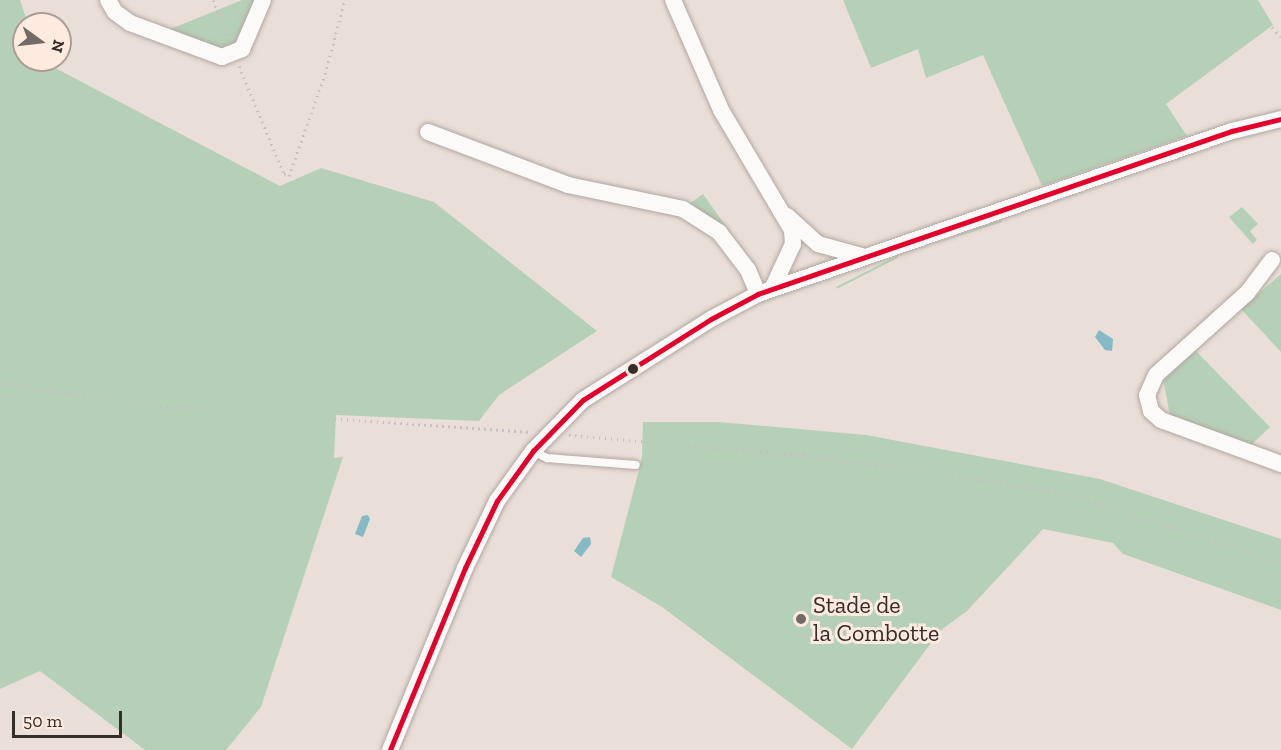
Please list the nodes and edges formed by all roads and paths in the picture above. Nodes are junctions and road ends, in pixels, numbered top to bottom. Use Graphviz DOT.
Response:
graph roads {
  1 [pos="108,0"];
  2 [pos="213,0"];
  3 [pos="263,0"];
  4 [pos="345,0"];
  5 [pos="673,0"];
  6 [pos="1272,27"];
  7 [pos="1281,37"];
  8 [pos="234,54"];
  9 [pos="1281,119"];
  10 [pos="428,132"];
  11 [pos="787,215"];
  12 [pos="793,244"];
  13 [pos="818,244"];
  14 [pos="866,257"];
  15 [pos="1272,260"];
  16 [pos="814,274"];
  17 [pos="765,291"];
  18 [pos="0,383"];
  19 [pos="548,433"];
  20 [pos="532,451"];
  21 [pos="1281,464"];
  22 [pos="636,465"];
  23 [pos="1281,566"];
  24 [pos="390,750"];
  1 -- 8 [label="street"];
  2 -- 8 [label="path"];
  3 -- 8 [label="street"];
  4 -- 8 [label="path"];
  5 -- 11 [label="street"];
  6 -- 7 [label="path"];
  9 -- 14 [label="street"];
  10 -- 17 [label="street"];
  11 -- 12 [label="street"];
  11 -- 13 [label="street"];
  12 -- 16 [label="street"];
  12 -- 17 [label="street"];
  13 -- 14 [label="street"];
  13 -- 16 [label="street"];
  14 -- 16 [label="street"];
  15 -- 21 [label="street"];
  16 -- 17 [label="street"];
  17 -- 19 [label="street"];
  18 -- 19 [label="path"];
  19 -- 20 [label="street"];
  19 -- 23 [label="path"];
  20 -- 22 [label="lane"];
  20 -- 24 [label="street"];
}
